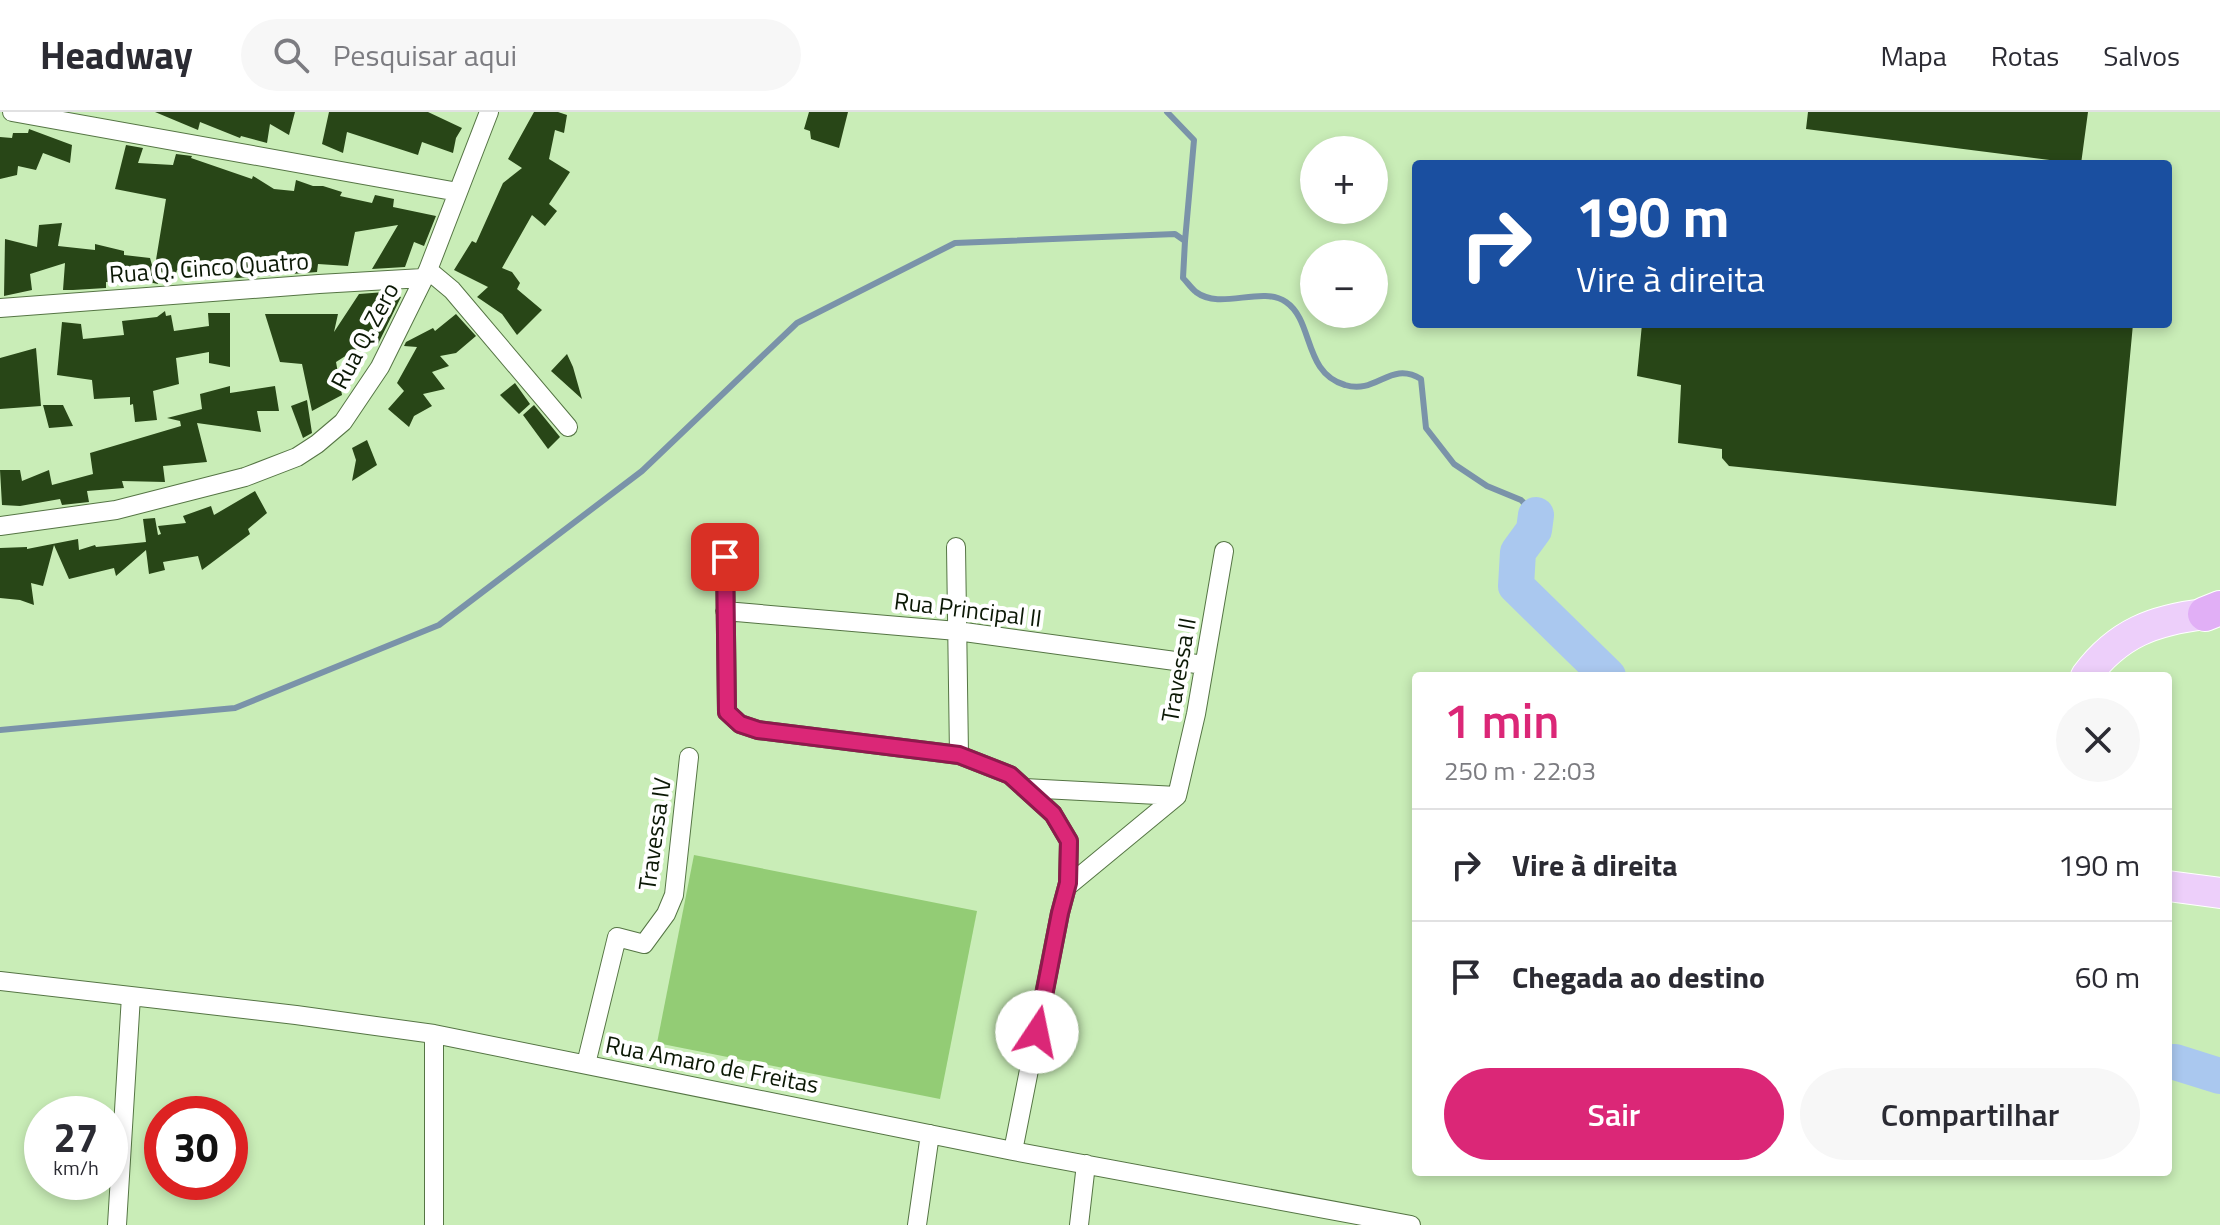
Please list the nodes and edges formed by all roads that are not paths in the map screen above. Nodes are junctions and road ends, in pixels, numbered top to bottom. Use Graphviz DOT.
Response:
graph roads {
  1 [pos="12,112"];
  2 [pos="489,112"];
  3 [pos="458,192"];
  4 [pos="425,274"];
  5 [pos="0,308"];
  6 [pos="568,427"];
  7 [pos="0,526"];
  8 [pos="956,547"];
  9 [pos="1224,551"];
  10 [pos="725,557"];
  11 [pos="725,611"];
  12 [pos="2215,613"];
  13 [pos="957,631"];
  14 [pos="1204,665"];
  15 [pos="2090,672"];
  16 [pos="959,755"];
  17 [pos="689,757"];
  18 [pos="1024,788"];
  19 [pos="1177,796"];
  20 [pos="1068,886"];
  21 [pos="2172,887"];
  22 [pos="2220,893"];
  23 [pos="0,981"];
  24 [pos="131,996"];
  25 [pos="434,1034"];
  26 [pos="586,1064"];
  27 [pos="930,1134"];
  28 [pos="1013,1151"];
  29 [pos="1086,1164"];
  30 [pos="117,1225"];
  31 [pos="434,1225"];
  32 [pos="917,1225"];
  33 [pos="1079,1225"];
  34 [pos="1411,1225"];
  1 -- 3 [label="street"];
  2 -- 3 [label="street, Rua Q. Zero"];
  3 -- 4 [label="street, Rua Q. Zero"];
  4 -- 5 [label="street, Rua Q. Cinco Quatro"];
  4 -- 6 [label="street"];
  4 -- 7 [label="street, Rua Q. Zero"];
  8 -- 13 [label="street"];
  9 -- 14 [label="street, Travessa II"];
  10 -- 11 [label="street"];
  11 -- 13 [label="street, Rua Principal II"];
  11 -- 16 [label="street"];
  12 -- 15 [label="main road"];
  13 -- 14 [label="street, Rua Principal II"];
  13 -- 16 [label="street"];
  14 -- 19 [label="street, Travessa II"];
  16 -- 18 [label="street"];
  17 -- 26 [label="street, Travessa IV"];
  18 -- 19 [label="street"];
  18 -- 20 [label="street"];
  19 -- 20 [label="street"];
  20 -- 28 [label="street"];
  21 -- 22 [label="main road"];
  23 -- 24 [label="street, Rua Amaro de Freitas"];
  24 -- 25 [label="street, Rua Amaro de Freitas"];
  24 -- 30 [label="street"];
  25 -- 26 [label="street, Rua Amaro de Freitas"];
  25 -- 31 [label="street"];
  26 -- 27 [label="street, Rua Amaro de Freitas"];
  27 -- 28 [label="street, Rua Amaro de Freitas"];
  27 -- 32 [label="street"];
  28 -- 29 [label="street, Rua Amaro de Freitas"];
  29 -- 33 [label="street"];
  29 -- 34 [label="street, Rua Amaro de Freitas"];
}
